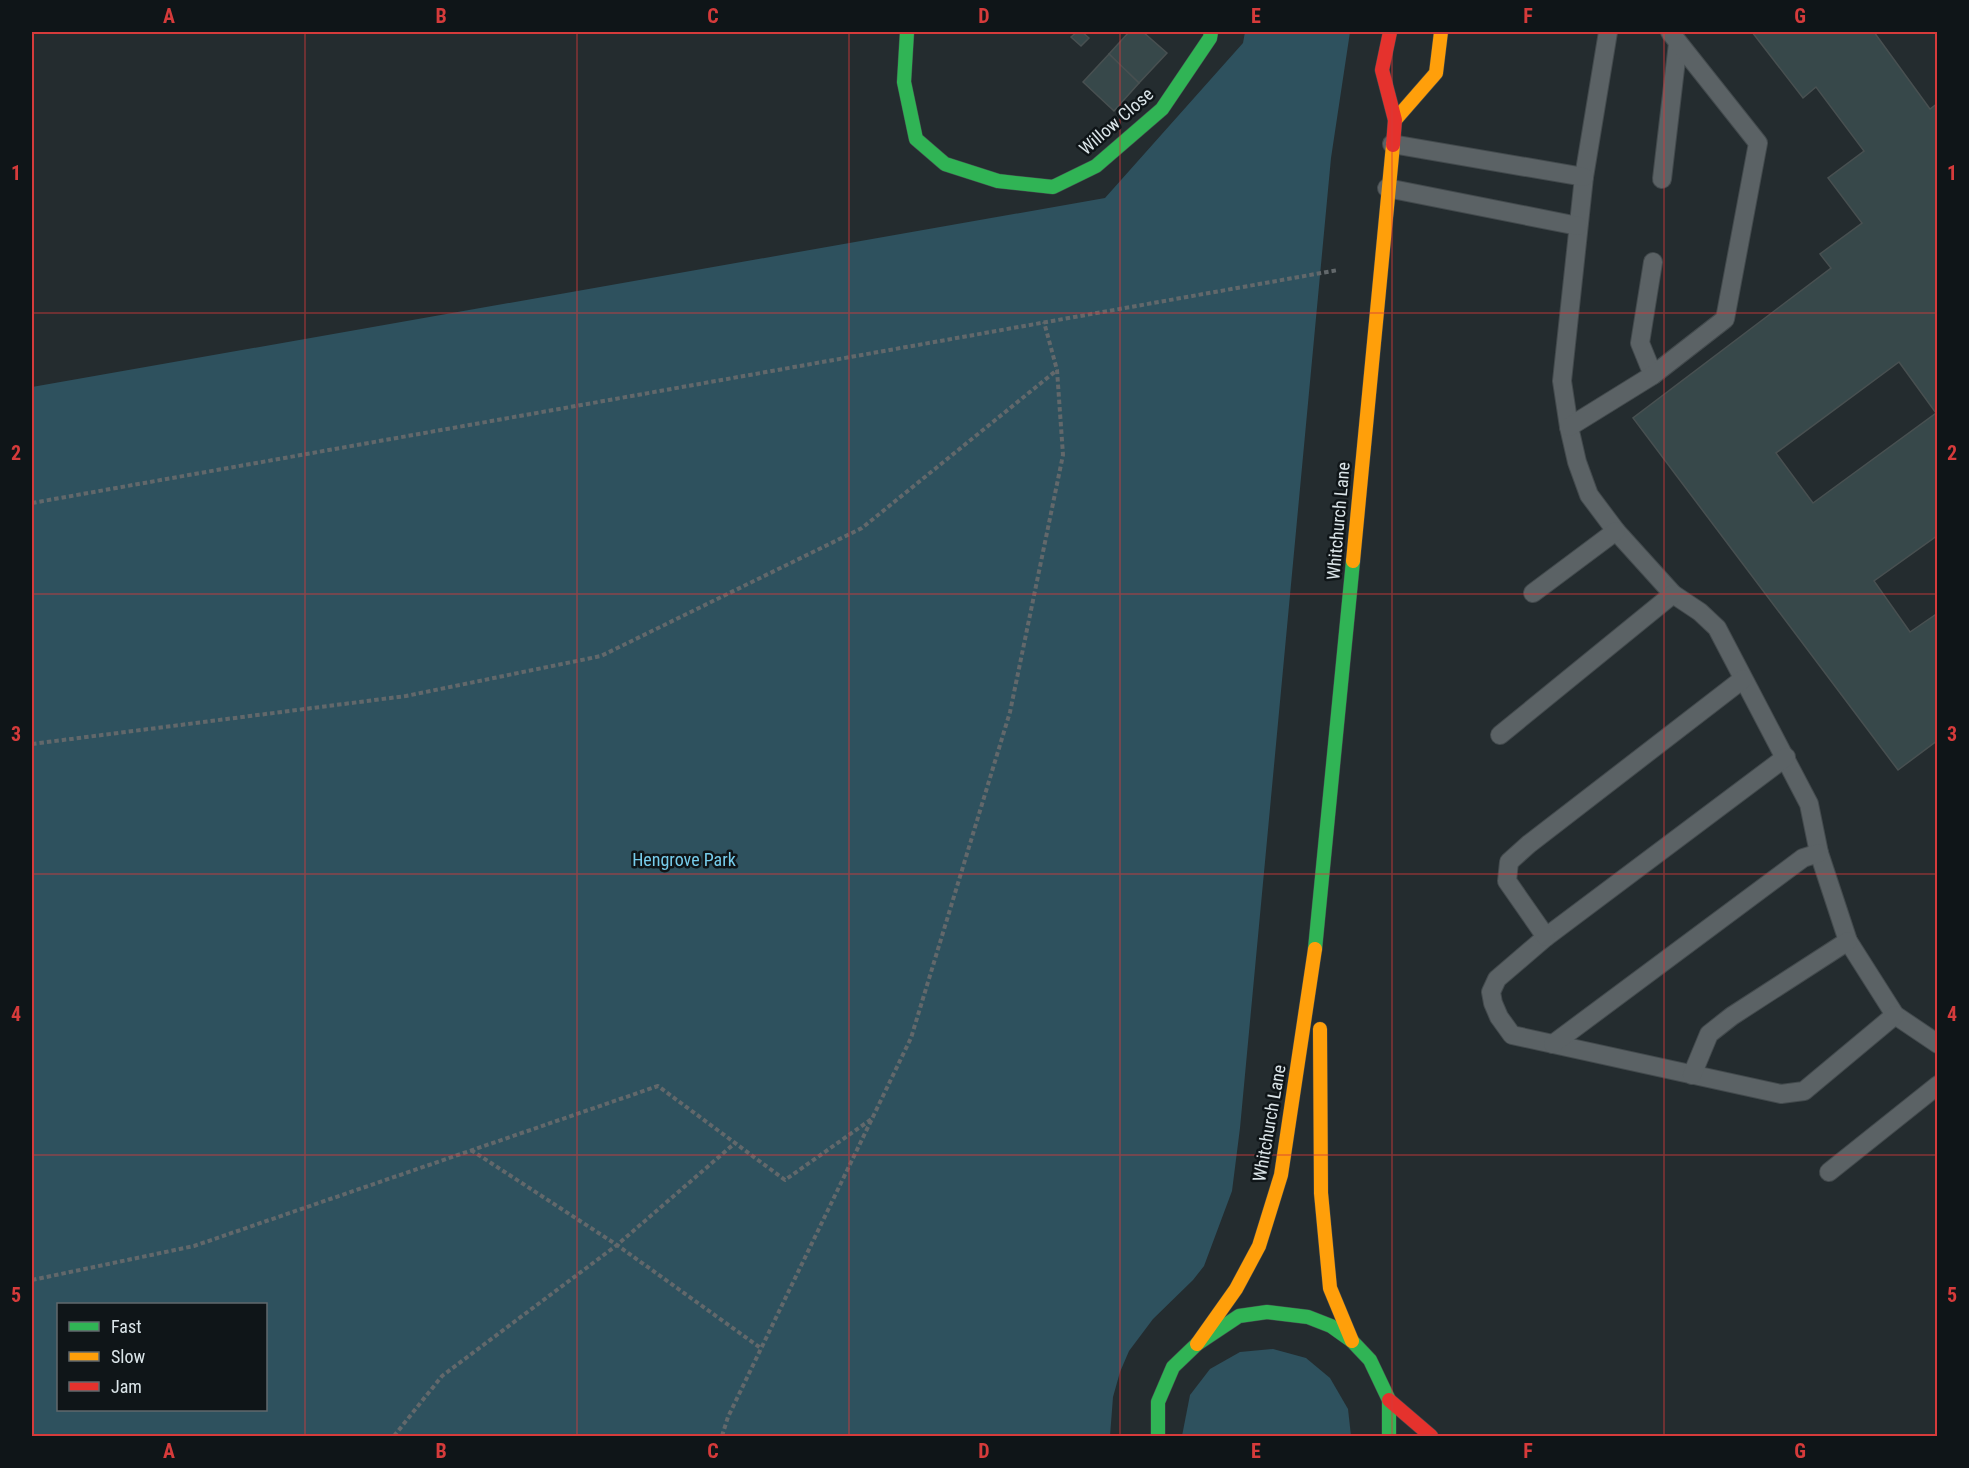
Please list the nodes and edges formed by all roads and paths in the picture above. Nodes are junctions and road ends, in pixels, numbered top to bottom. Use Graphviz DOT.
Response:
graph roads {
  1 [pos="907,32"];
  2 [pos="1211,32"];
  3 [pos="1390,32"];
  4 [pos="1441,32"];
  5 [pos="1608,32"];
  6 [pos="1674,37"];
  7 [pos="1395,120"];
  8 [pos="1392,144"];
  9 [pos="1584,177"];
  10 [pos="1662,179"];
  11 [pos="1387,188"];
  12 [pos="1578,226"];
  13 [pos="1653,262"];
  14 [pos="1338,270"];
  15 [pos="1044,322"];
  16 [pos="1057,370"];
  17 [pos="1653,375"];
  18 [pos="1569,427"];
  19 [pos="32,503"];
  20 [pos="1616,531"];
  21 [pos="1533,593"];
  22 [pos="1673,594"];
  23 [pos="1743,679"];
  24 [pos="1500,735"];
  25 [pos="32,744"];
  26 [pos="1786,758"];
  27 [pos="1819,853"];
  28 [pos="1319,925"];
  29 [pos="1546,937"];
  30 [pos="1848,941"];
  31 [pos="1895,1015"];
  32 [pos="1553,1044"];
  33 [pos="1938,1044"];
  34 [pos="1692,1075"];
  35 [pos="1938,1085"];
  36 [pos="873,1118"];
  37 [pos="735,1143"];
  38 [pos="471,1150"];
  39 [pos="1829,1172"];
  40 [pos="617,1245"];
  41 [pos="32,1280"];
  42 [pos="1352,1341"];
  43 [pos="1197,1344"];
  44 [pos="762,1349"];
  45 [pos="1389,1400"];
  46 [pos="394,1437"];
  47 [pos="722,1437"];
  48 [pos="1158,1437"];
  49 [pos="1389,1437"];
  50 [pos="1431,1437"];
  1 -- 2 [label="street, Willow Close"];
  3 -- 7 [label="street, Whitchurch Lane"];
  4 -- 7 [label="street"];
  5 -- 9 [label="lane"];
  6 -- 10 [label="lane"];
  6 -- 17 [label="lane"];
  7 -- 8 [label="street, Whitchurch Lane"];
  8 -- 9 [label="lane"];
  8 -- 11 [label="street, Whitchurch Lane"];
  9 -- 12 [label="lane"];
  11 -- 12 [label="lane"];
  11 -- 28 [label="street, Whitchurch Lane"];
  12 -- 18 [label="lane"];
  13 -- 17 [label="lane"];
  14 -- 15 [label="path"];
  15 -- 16 [label="path"];
  15 -- 19 [label="path"];
  16 -- 25 [label="path"];
  16 -- 36 [label="path"];
  17 -- 18 [label="lane"];
  18 -- 20 [label="lane"];
  20 -- 21 [label="lane"];
  20 -- 22 [label="lane"];
  22 -- 23 [label="lane"];
  22 -- 24 [label="lane"];
  23 -- 26 [label="lane"];
  23 -- 29 [label="lane"];
  26 -- 27 [label="lane"];
  26 -- 29 [label="lane"];
  27 -- 30 [label="lane"];
  27 -- 32 [label="lane"];
  28 -- 42 [label="street, Whitchurch Lane"];
  28 -- 43 [label="street, Whitchurch Lane"];
  29 -- 32 [label="lane"];
  30 -- 31 [label="lane"];
  30 -- 34 [label="lane"];
  31 -- 33 [label="lane"];
  31 -- 34 [label="lane"];
  32 -- 34 [label="lane"];
  35 -- 39 [label="lane"];
  36 -- 37 [label="path"];
  36 -- 44 [label="path"];
  37 -- 38 [label="path"];
  37 -- 40 [label="path"];
  38 -- 40 [label="path"];
  38 -- 41 [label="path"];
  40 -- 44 [label="path"];
  40 -- 46 [label="path"];
  42 -- 43 [label="street, Whitchurch Lane"];
  42 -- 45 [label="street, Whitchurch Lane"];
  43 -- 48 [label="street, Whitchurch Lane"];
  44 -- 47 [label="path"];
  45 -- 49 [label="street, Whitchurch Lane"];
  45 -- 50 [label="street"];
}
